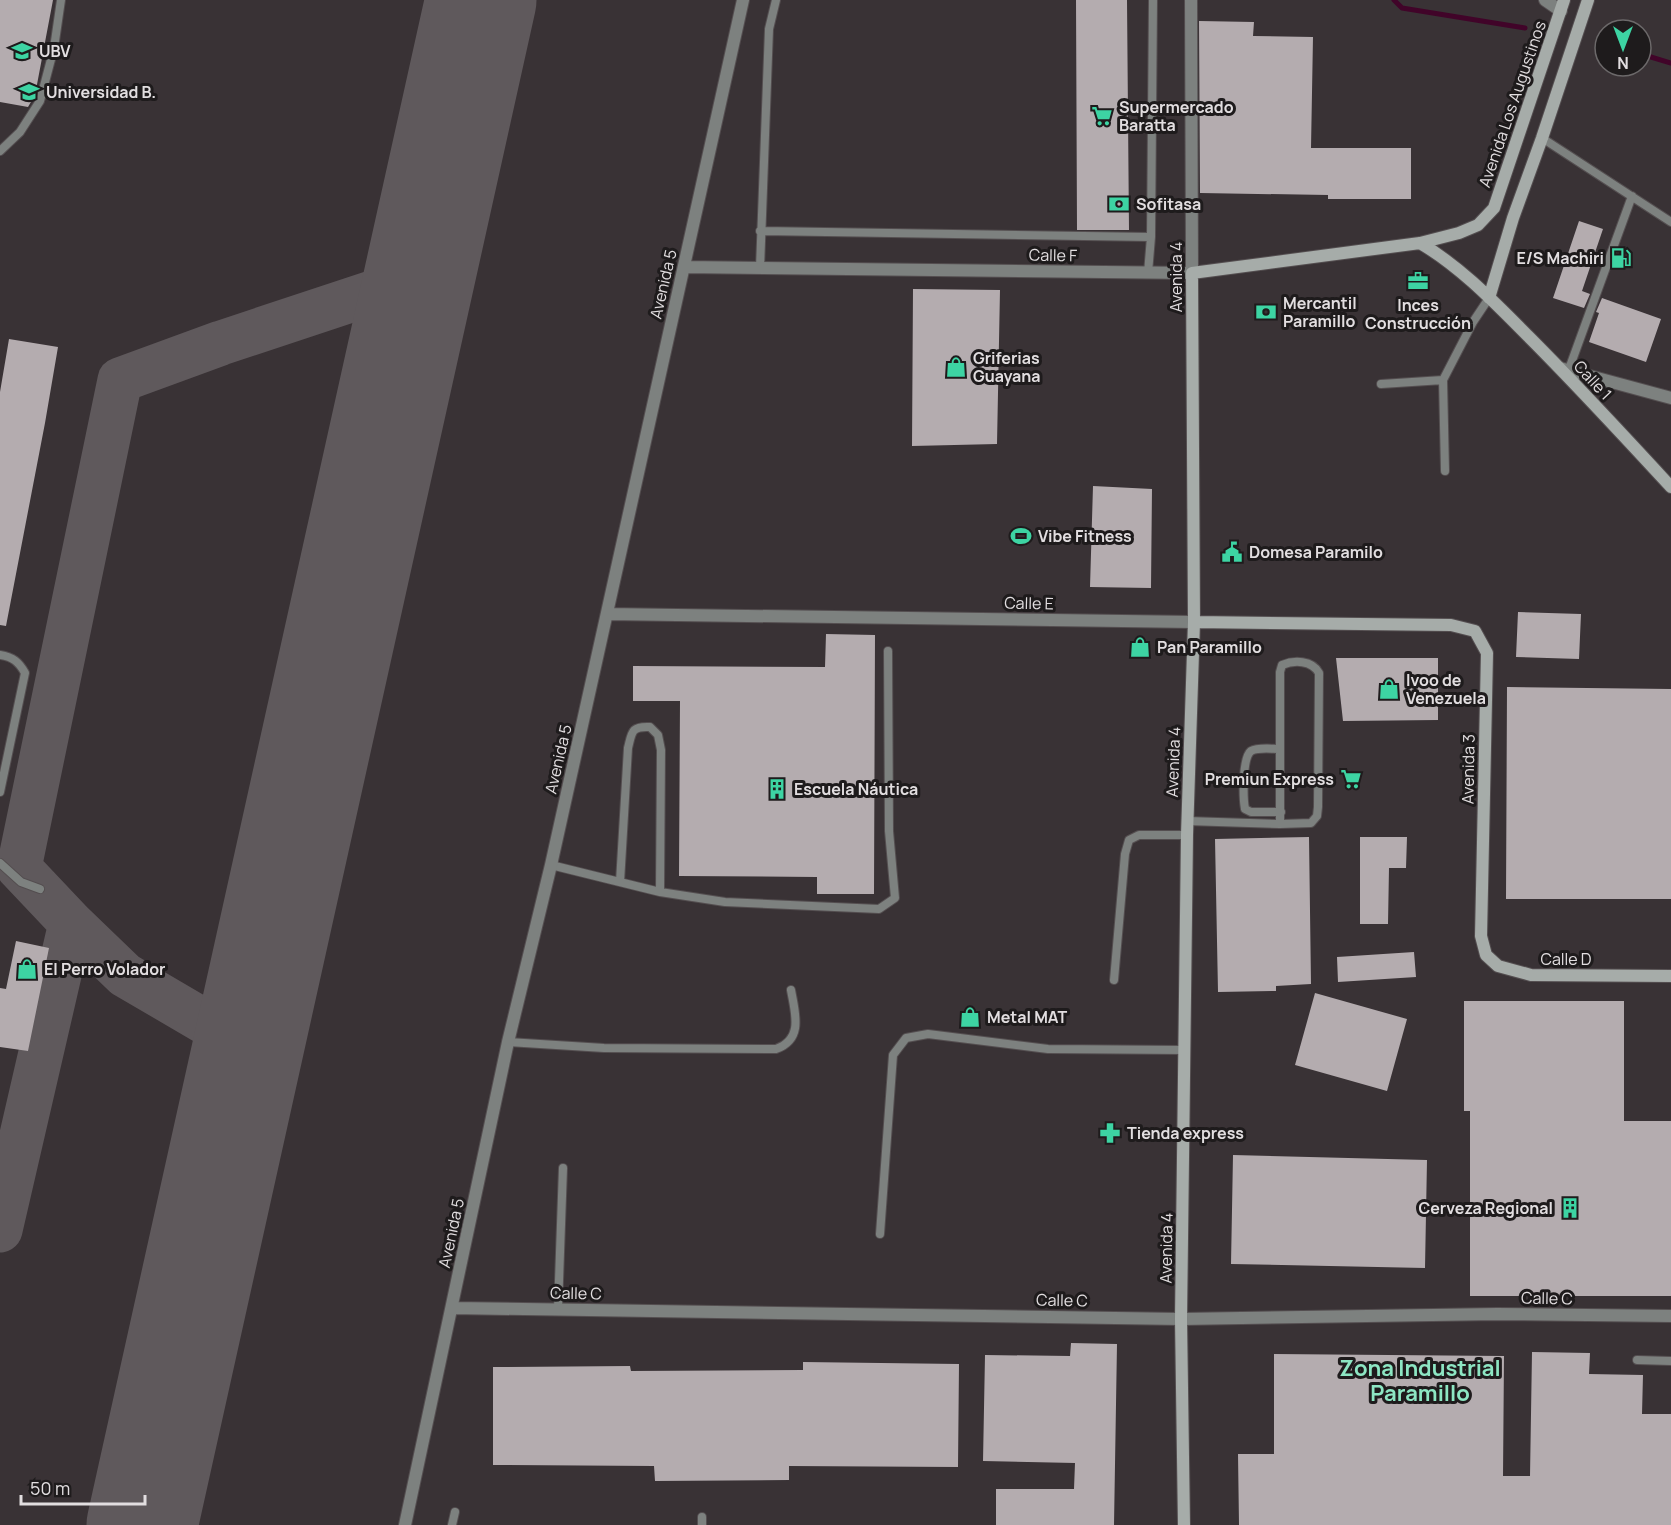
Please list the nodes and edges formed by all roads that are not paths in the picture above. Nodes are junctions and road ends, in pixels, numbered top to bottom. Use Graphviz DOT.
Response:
graph roads {
  1 [pos="61,0"];
  2 [pos="743,0"];
  3 [pos="776,0"];
  4 [pos="1153,0"];
  5 [pos="1191,0"];
  6 [pos="1545,0"];
  7 [pos="1588,0"];
  8 [pos="1562,6"];
  9 [pos="1542,138"];
  10 [pos="0,151"];
  11 [pos="1632,196"];
  12 [pos="1671,222"];
  13 [pos="760,231"];
  14 [pos="1150,237"];
  15 [pos="1420,243"];
  16 [pos="684,267"];
  17 [pos="760,268"];
  18 [pos="1148,273"];
  19 [pos="1192,273"];
  20 [pos="1489,298"];
  21 [pos="1564,369"];
  22 [pos="1443,380"];
  23 [pos="1381,384"];
  24 [pos="1671,398"];
  25 [pos="1445,471"];
  26 [pos="1671,487"];
  27 [pos="607,614"];
  28 [pos="1194,622"];
  29 [pos="1451,625"];
  30 [pos="888,651"];
  31 [pos="0,655"];
  32 [pos="1280,749"];
  33 [pos="0,792"];
  34 [pos="1281,812"];
  35 [pos="1187,821"];
  36 [pos="1280,824"];
  37 [pos="1187,835"];
  38 [pos="0,863"];
  39 [pos="551,865"];
  40 [pos="620,882"];
  41 [pos="40,889"];
  42 [pos="660,892"];
  43 [pos="1481,936"];
  44 [pos="1671,976"];
  45 [pos="1114,980"];
  46 [pos="792,990"];
  47 [pos="508,1042"];
  48 [pos="1185,1050"];
  49 [pos="563,1168"];
  50 [pos="880,1234"];
  51 [pos="452,1308"];
  52 [pos="558,1310"];
  53 [pos="1671,1316"];
  54 [pos="1181,1318"];
  55 [pos="1637,1360"];
  56 [pos="1671,1360"];
  57 [pos="455,1512"];
  58 [pos="405,1525"];
  59 [pos="452,1525"];
  60 [pos="1184,1525"];
  1 -- 10 [label="lane"];
  2 -- 16 [label="street, Avenida 5"];
  3 -- 13 [label="lane"];
  4 -- 14 [label="lane"];
  5 -- 19 [label="street, Avenida 4"];
  6 -- 8 [label="street"];
  7 -- 9 [label="main road"];
  8 -- 15 [label="main road, Avenida Los Augustinos"];
  9 -- 11 [label="lane"];
  9 -- 20 [label="main road"];
  11 -- 12 [label="lane"];
  11 -- 21 [label="lane"];
  13 -- 14 [label="lane"];
  13 -- 17 [label="lane"];
  14 -- 18 [label="lane"];
  15 -- 19 [label="main road, Calle F"];
  15 -- 20 [label="main road, Calle 1"];
  16 -- 17 [label="street, Calle F"];
  16 -- 27 [label="street, Avenida 5"];
  17 -- 18 [label="street, Calle F"];
  18 -- 19 [label="street, Calle F"];
  19 -- 28 [label="main road, Avenida 4"];
  20 -- 21 [label="main road, Calle 1"];
  20 -- 22 [label="lane"];
  21 -- 24 [label="street"];
  21 -- 26 [label="main road, Calle 1"];
  22 -- 23 [label="lane"];
  22 -- 25 [label="lane"];
  27 -- 28 [label="street, Calle E"];
  27 -- 39 [label="street, Avenida 5"];
  28 -- 29 [label="main road, Calle E"];
  28 -- 35 [label="main road, Avenida 4"];
  29 -- 43 [label="main road, Avenida 3"];
  30 -- 42 [label="lane"];
  31 -- 33 [label="lane"];
  32 -- 34 [label="lane"];
  32 -- 34 [label="lane"];
  32 -- 36 [label="lane"];
  34 -- 36 [label="lane"];
  35 -- 36 [label="lane"];
  35 -- 37 [label="main road, Avenida 4"];
  37 -- 45 [label="lane"];
  37 -- 48 [label="main road, Avenida 4"];
  38 -- 41 [label="lane"];
  39 -- 40 [label="lane"];
  39 -- 47 [label="street, Avenida 5"];
  40 -- 42 [label="lane"];
  40 -- 42 [label="lane"];
  43 -- 44 [label="main road, Calle D"];
  46 -- 47 [label="lane"];
  47 -- 51 [label="street, Avenida 5"];
  48 -- 50 [label="lane"];
  48 -- 54 [label="main road, Avenida 4"];
  49 -- 52 [label="lane"];
  51 -- 52 [label="street, Calle C"];
  51 -- 58 [label="street, Avenida 5"];
  52 -- 54 [label="street, Calle C"];
  53 -- 54 [label="street, Calle C"];
  54 -- 60 [label="main road, Avenida 4"];
  55 -- 56 [label="lane"];
  57 -- 59 [label="lane"];
}
